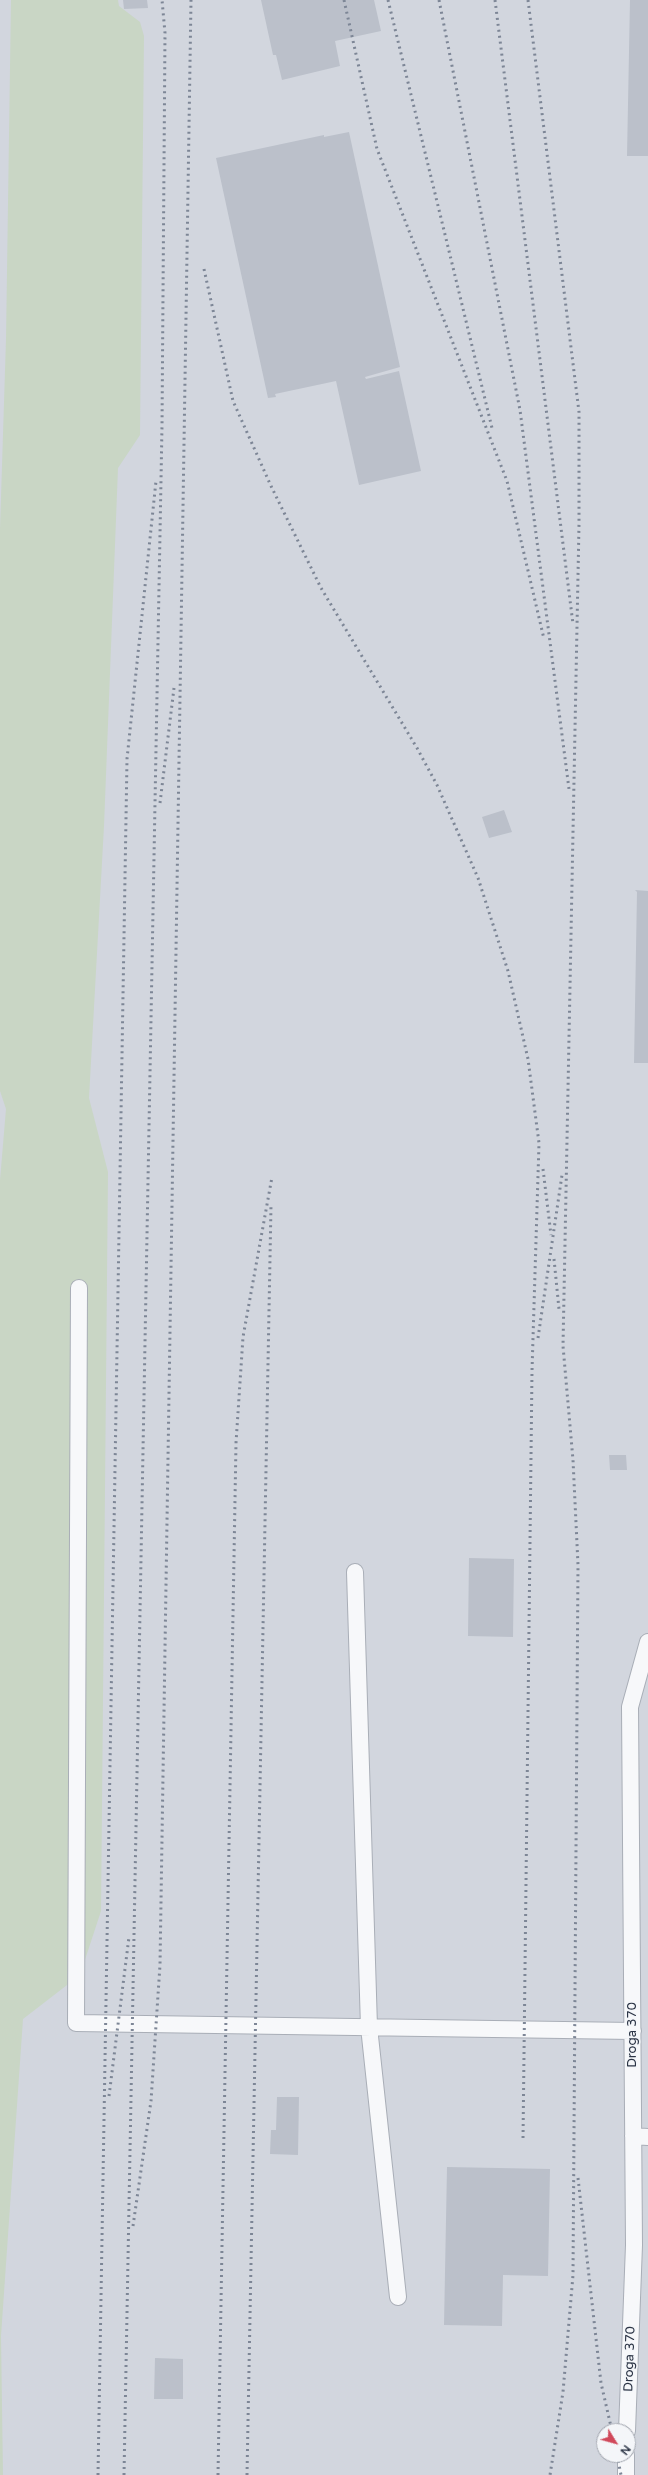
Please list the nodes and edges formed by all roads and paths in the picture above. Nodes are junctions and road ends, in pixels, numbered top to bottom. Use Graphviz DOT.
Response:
graph roads {
  1 [pos="79,1288"];
  2 [pos="355,1572"];
  3 [pos="648,1642"];
  4 [pos="369,2027"];
  5 [pos="633,2031"];
  6 [pos="641,2136"];
  7 [pos="398,2297"];
  8 [pos="627,2423"];
  9 [pos="626,2463"];
  10 [pos="626,2475"];
  1 -- 4 [label="lane"];
  2 -- 4 [label="lane"];
  3 -- 5 [label="lane, Droga 370"];
  4 -- 5 [label="lane"];
  4 -- 7 [label="lane"];
  5 -- 6 [label="lane, Droga 370"];
  6 -- 8 [label="lane, Droga 370"];
  9 -- 10 [label="lane"];
}
